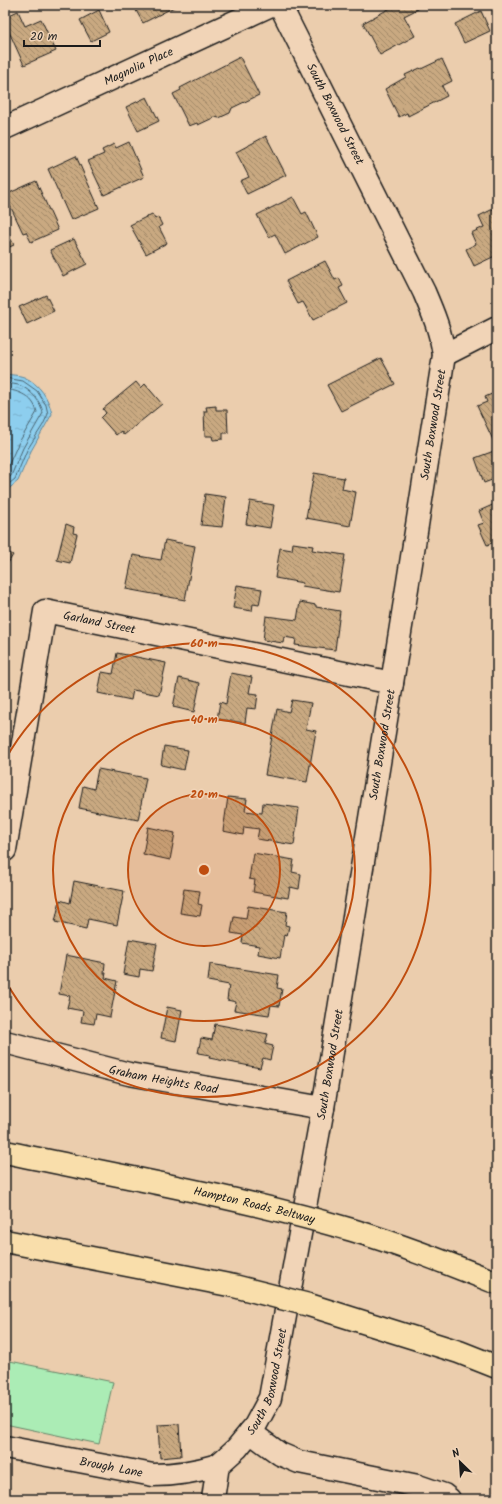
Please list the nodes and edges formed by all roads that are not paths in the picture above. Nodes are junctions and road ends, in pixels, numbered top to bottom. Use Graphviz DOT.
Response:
graph roads {
  1 [pos="271,5"];
  2 [pos="280,5"];
  3 [pos="5,128"];
  4 [pos="497,328"];
  5 [pos="444,355"];
  6 [pos="392,683"];
  7 [pos="5,850"];
  8 [pos="5,1042"];
  9 [pos="323,1108"];
  10 [pos="5,1152"];
  11 [pos="5,1241"];
  12 [pos="497,1283"];
  13 [pos="497,1367"];
  14 [pos="250,1432"];
  15 [pos="5,1447"];
  16 [pos="218,1465"];
  17 [pos="213,1499"];
  18 [pos="448,1499"];
  1 -- 3 [label="street, Magnolia Place"];
  2 -- 5 [label="street, South Boxwood Street"];
  4 -- 5 [label="street"];
  5 -- 6 [label="street, South Boxwood Street"];
  6 -- 7 [label="street, Garland Street"];
  6 -- 9 [label="street, South Boxwood Street"];
  8 -- 9 [label="street, Graham Heights Road"];
  9 -- 14 [label="street, South Boxwood Street"];
  10 -- 12 [label="highway, Hampton Roads Beltway, bridge"];
  11 -- 13 [label="highway, bridge"];
  14 -- 16 [label="street, South Boxwood Street"];
  14 -- 18 [label="street"];
  15 -- 16 [label="street, Brough Lane"];
  16 -- 17 [label="street"];
}
